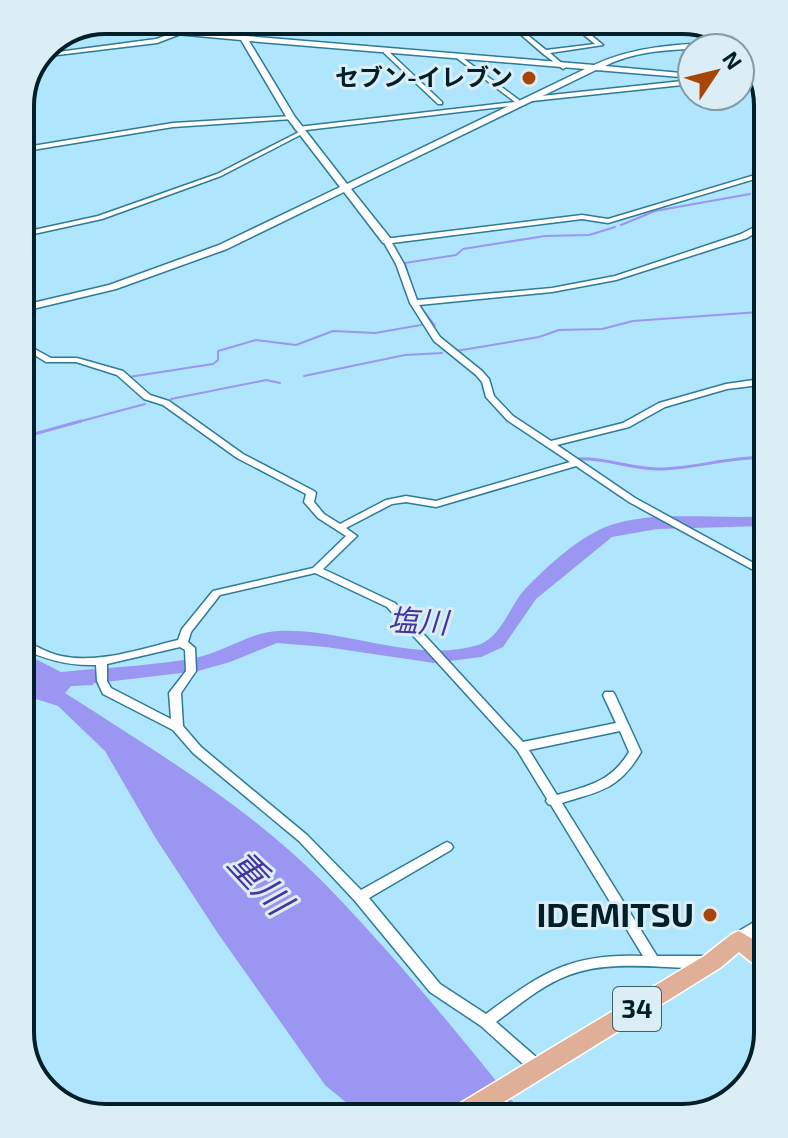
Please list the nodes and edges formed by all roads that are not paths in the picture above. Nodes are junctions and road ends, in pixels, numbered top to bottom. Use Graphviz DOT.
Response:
graph roads {
  1 [pos="176,34"];
  2 [pos="243,34"];
  3 [pos="523,34"];
  4 [pos="586,34"];
  5 [pos="247,40"];
  6 [pos="676,49"];
  7 [pos="386,52"];
  8 [pos="544,52"];
  9 [pos="57,54"];
  10 [pos="460,58"];
  11 [pos="563,67"];
  12 [pos="593,69"];
  13 [pos="676,75"];
  14 [pos="676,84"];
  15 [pos="524,101"];
  16 [pos="440,103"];
  17 [pos="291,118"];
  18 [pos="300,131"];
  19 [pos="34,148"];
  20 [pos="754,177"];
  21 [pos="346,187"];
  22 [pos="754,230"];
  23 [pos="34,232"];
  24 [pos="387,241"];
  25 [pos="417,303"];
  26 [pos="34,305"];
  27 [pos="34,351"];
  28 [pos="754,383"];
  29 [pos="551,444"];
  30 [pos="574,464"];
  31 [pos="339,528"];
  32 [pos="754,567"];
  33 [pos="316,570"];
  34 [pos="186,646"];
  35 [pos="34,650"];
  36 [pos="101,660"];
  37 [pos="609,695"];
  38 [pos="623,726"];
  39 [pos="177,727"];
  40 [pos="521,747"];
  41 [pos="552,801"];
  42 [pos="447,847"];
  43 [pos="360,897"];
  44 [pos="754,932"];
  45 [pos="739,940"];
  46 [pos="754,952"];
  47 [pos="653,961"];
  48 [pos="712,962"];
  49 [pos="486,1022"];
  50 [pos="537,1072"];
  51 [pos="481,1104"];
  1 -- 5 [label="street"];
  1 -- 9 [label="street"];
  2 -- 5 [label="street"];
  3 -- 8 [label="street"];
  4 -- 8 [label="street"];
  5 -- 7 [label="street"];
  5 -- 17 [label="street"];
  6 -- 12 [label="street"];
  7 -- 10 [label="street"];
  7 -- 16 [label="street"];
  8 -- 11 [label="street"];
  10 -- 11 [label="street"];
  10 -- 15 [label="street"];
  11 -- 12 [label="street"];
  12 -- 13 [label="street"];
  12 -- 15 [label="street"];
  14 -- 15 [label="street"];
  15 -- 18 [label="street"];
  15 -- 21 [label="street"];
  17 -- 18 [label="street"];
  17 -- 19 [label="street"];
  18 -- 21 [label="street"];
  18 -- 23 [label="street"];
  20 -- 24 [label="street"];
  21 -- 24 [label="street"];
  21 -- 26 [label="street"];
  22 -- 25 [label="street"];
  24 -- 25 [label="street"];
  25 -- 29 [label="street"];
  27 -- 31 [label="street"];
  28 -- 29 [label="street"];
  29 -- 30 [label="street"];
  30 -- 31 [label="street"];
  30 -- 32 [label="street"];
  31 -- 33 [label="street"];
  33 -- 34 [label="street"];
  33 -- 40 [label="street"];
  34 -- 36 [label="street"];
  34 -- 39 [label="street"];
  35 -- 36 [label="street"];
  36 -- 39 [label="street"];
  37 -- 38 [label="street"];
  38 -- 40 [label="street"];
  38 -- 41 [label="street"];
  39 -- 43 [label="street"];
  40 -- 41 [label="street"];
  41 -- 47 [label="street"];
  42 -- 43 [label="street"];
  43 -- 49 [label="street"];
  44 -- 45 [label="street"];
  45 -- 46 [label="main road"];
  45 -- 48 [label="main road, 34"];
  47 -- 48 [label="street"];
  47 -- 49 [label="street"];
  48 -- 50 [label="main road, 34"];
  49 -- 50 [label="street"];
  50 -- 51 [label="main road, 34"];
}
